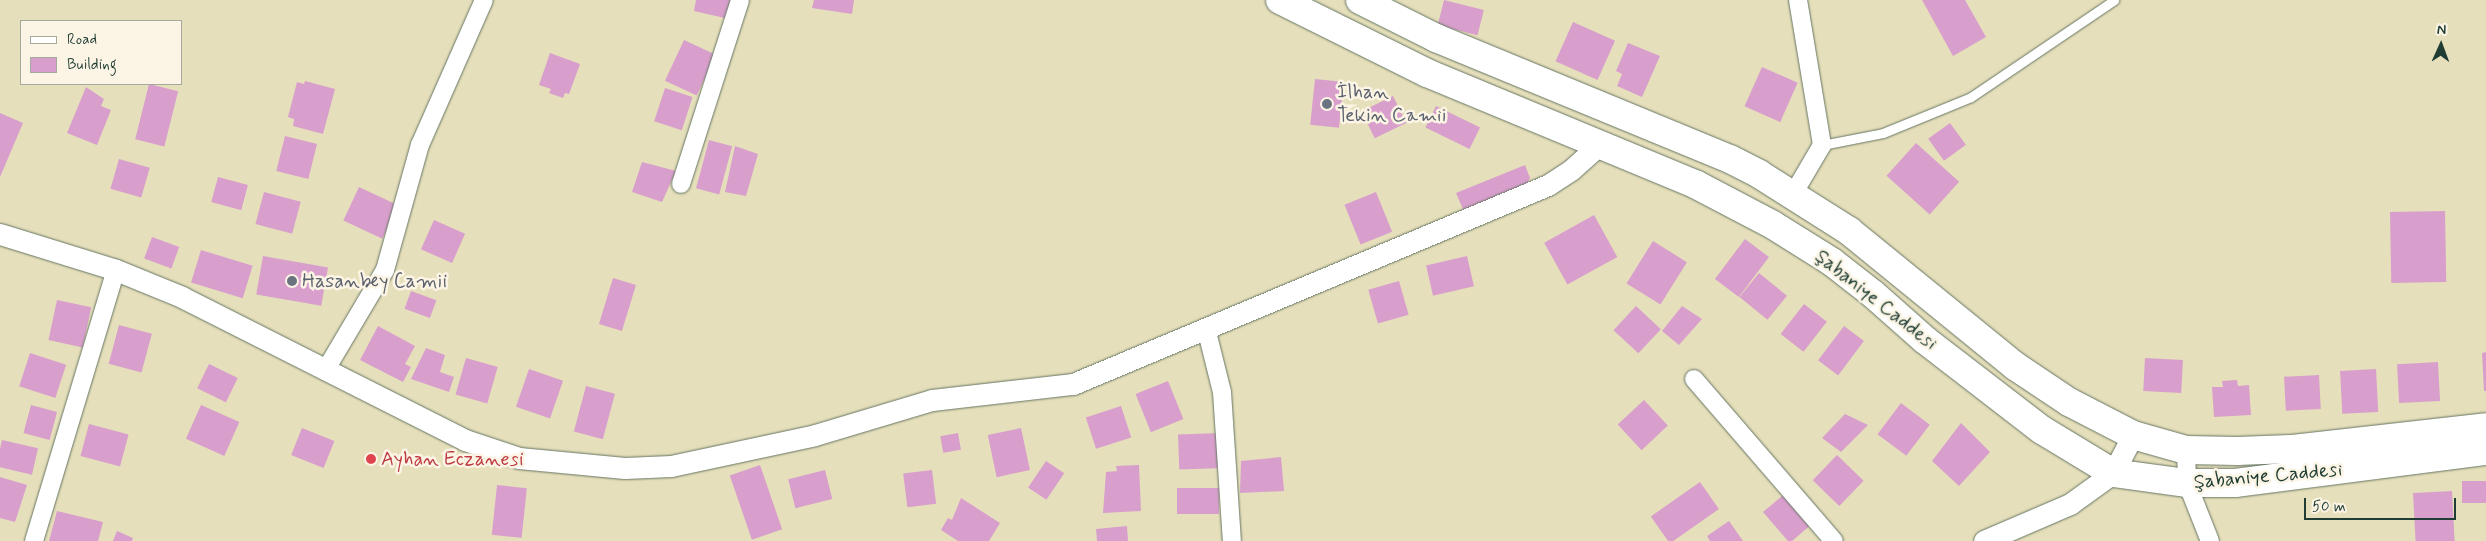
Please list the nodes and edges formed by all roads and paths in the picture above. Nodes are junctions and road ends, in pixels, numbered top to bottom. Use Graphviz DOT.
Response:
graph roads {
  1 [pos="484,0"];
  2 [pos="740,0"];
  3 [pos="1280,0"];
  4 [pos="1360,0"];
  5 [pos="1798,0"];
  6 [pos="2114,0"];
  7 [pos="1599,145"];
  8 [pos="1822,145"];
  9 [pos="681,184"];
  10 [pos="1792,196"];
  11 [pos="0,234"];
  12 [pos="116,270"];
  13 [pos="1206,328"];
  14 [pos="325,371"];
  15 [pos="1694,380"];
  16 [pos="2486,426"];
  17 [pos="2133,435"];
  18 [pos="2186,450"];
  19 [pos="2486,451"];
  20 [pos="2113,473"];
  21 [pos="2187,483"];
  22 [pos="34,541"];
  23 [pos="1232,541"];
  24 [pos="1834,541"];
  25 [pos="1984,541"];
  26 [pos="2210,541"];
  1 -- 14 [label="street"];
  2 -- 9 [label="street"];
  3 -- 7 [label="highway, Şabaniye Caddesi"];
  4 -- 10 [label="highway"];
  5 -- 8 [label="street"];
  6 -- 8 [label="lane"];
  7 -- 13 [label="street"];
  7 -- 20 [label="highway, Şabaniye Caddesi"];
  8 -- 10 [label="street"];
  10 -- 17 [label="highway"];
  11 -- 12 [label="street"];
  12 -- 14 [label="street"];
  12 -- 22 [label="street"];
  13 -- 14 [label="street"];
  13 -- 23 [label="street"];
  15 -- 24 [label="street"];
  16 -- 18 [label="highway"];
  17 -- 18 [label="highway"];
  17 -- 20 [label="street"];
  18 -- 21 [label="street"];
  19 -- 21 [label="highway, Şabaniye Caddesi"];
  20 -- 21 [label="highway, Şabaniye Caddesi"];
  20 -- 25 [label="street"];
  21 -- 26 [label="street"];
}
